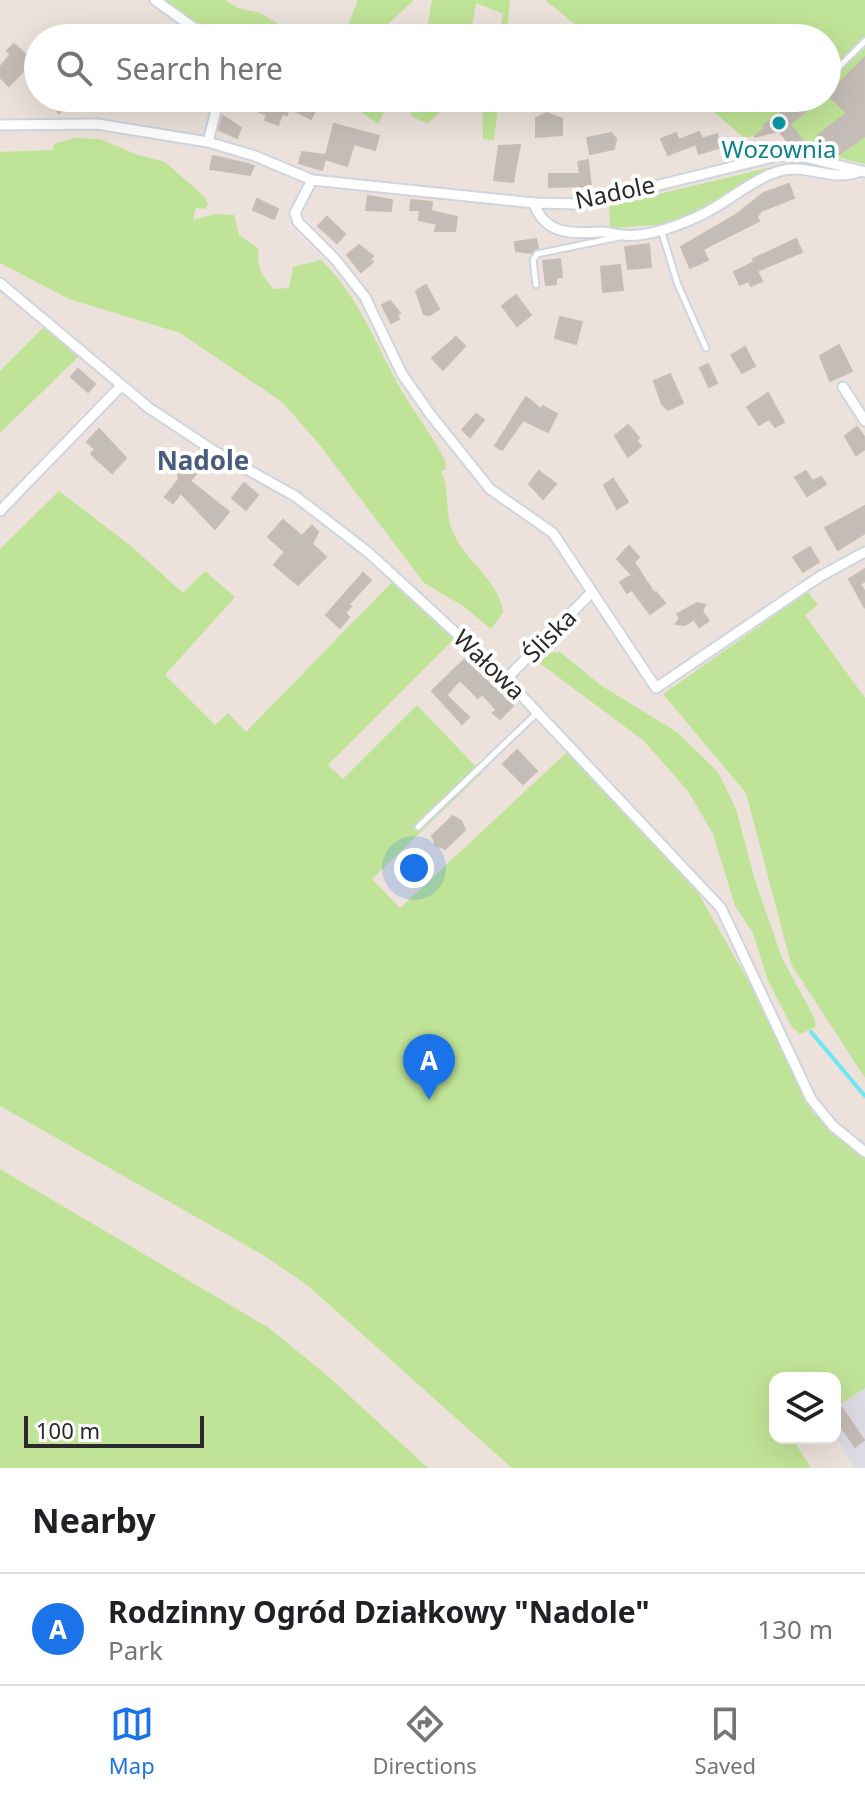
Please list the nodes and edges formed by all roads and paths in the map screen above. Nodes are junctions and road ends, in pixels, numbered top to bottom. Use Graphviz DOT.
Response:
graph roads {
  1 [pos="155,0"];
  2 [pos="188,24"];
  3 [pos="865,41"];
  4 [pos="841,65"];
  5 [pos="216,112"];
  6 [pos="0,125"];
  7 [pos="208,142"];
  8 [pos="862,172"];
  9 [pos="312,180"];
  10 [pos="534,203"];
  11 [pos="660,229"];
  12 [pos="624,236"];
  13 [pos="0,283"];
  14 [pos="536,285"];
  15 [pos="706,348"];
  16 [pos="120,387"];
  17 [pos="843,387"];
  18 [pos="865,421"];
  19 [pos="0,511"];
  20 [pos="865,552"];
  21 [pos="592,592"];
  22 [pos="506,679"];
  23 [pos="538,712"];
  24 [pos="418,827"];
  25 [pos="865,1152"];
  1 -- 2 [label="street"];
  3 -- 4 [label="lane"];
  5 -- 7 [label="street"];
  6 -- 7 [label="street, Nadole"];
  7 -- 9 [label="street, Nadole"];
  8 -- 10 [label="street, Nadole"];
  8 -- 11 [label="street"];
  9 -- 10 [label="street, Nadole"];
  9 -- 21 [label="street"];
  10 -- 12 [label="street"];
  11 -- 12 [label="street"];
  11 -- 15 [label="lane"];
  12 -- 14 [label="lane"];
  13 -- 16 [label="street, Wałowa"];
  16 -- 19 [label="street"];
  16 -- 22 [label="street, Wałowa"];
  17 -- 18 [label="street"];
  20 -- 21 [label="street"];
  21 -- 22 [label="street, Śliska"];
  22 -- 23 [label="street, Wałowa"];
  23 -- 24 [label="lane"];
  23 -- 25 [label="street, Wałowa"];
}
